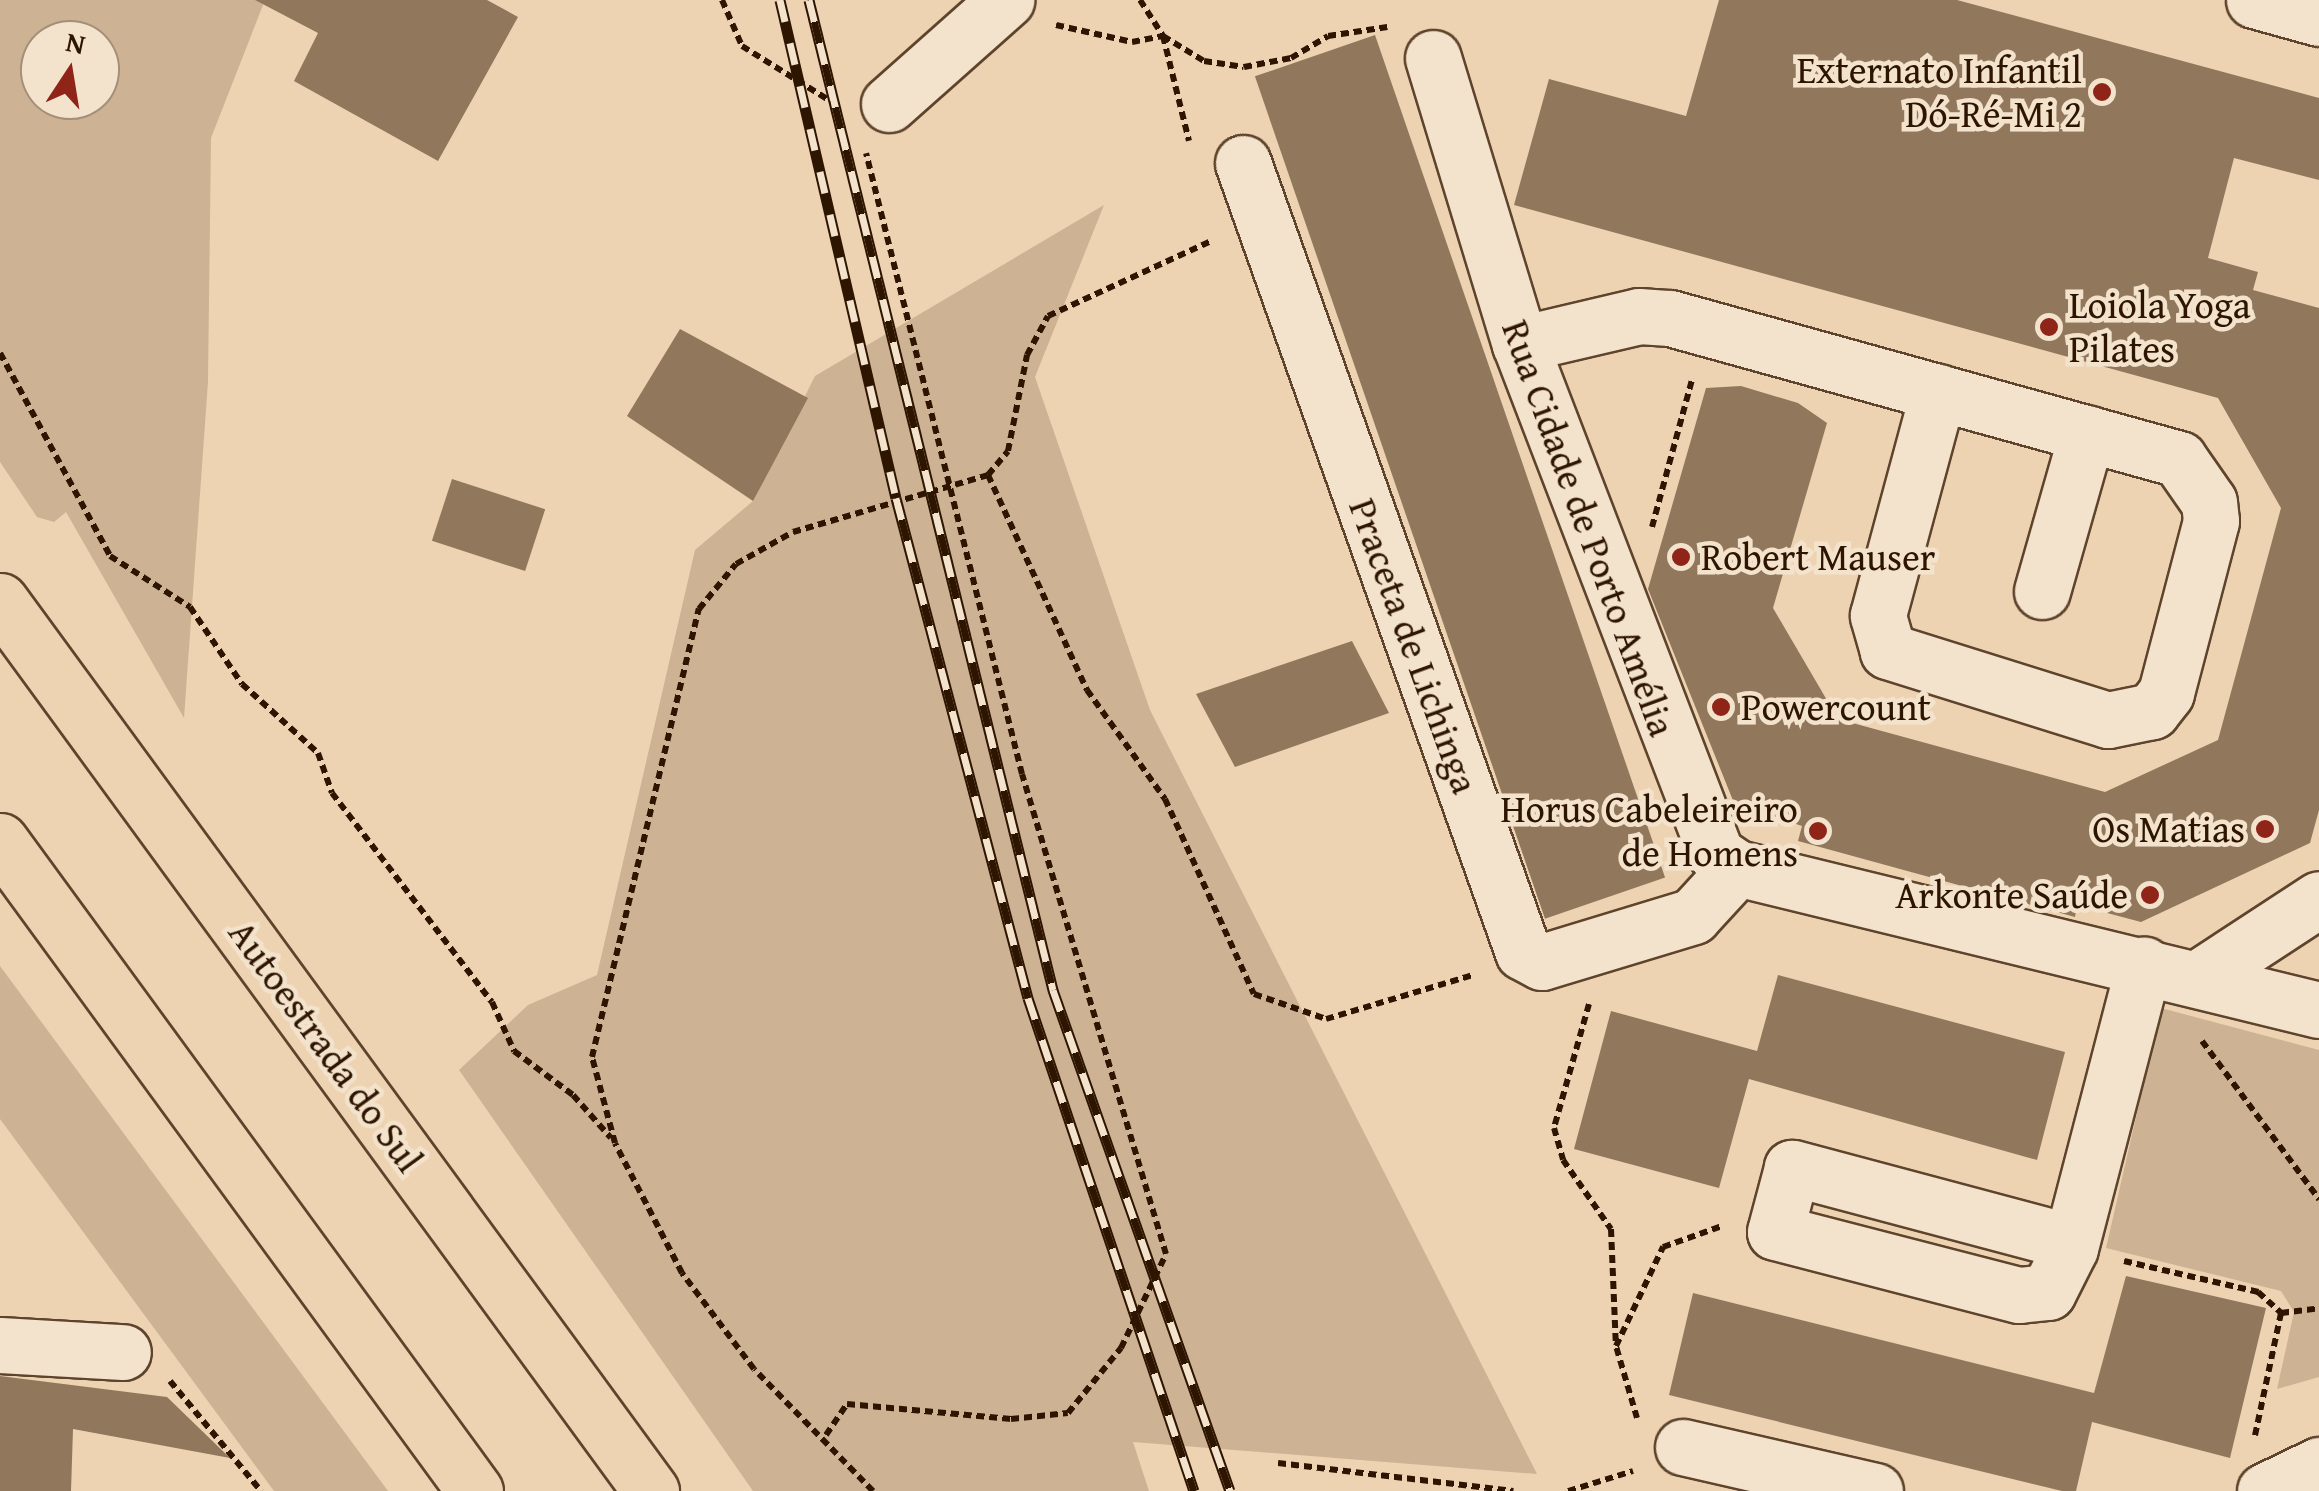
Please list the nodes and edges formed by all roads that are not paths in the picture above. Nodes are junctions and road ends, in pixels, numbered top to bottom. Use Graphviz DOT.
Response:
graph roads {
  1 [pos="2254,0"];
  2 [pos="1003,3"];
  3 [pos="2319,18"];
  4 [pos="1434,58"];
  5 [pos="865,116"];
  6 [pos="1243,164"];
  7 [pos="1520,344"];
  8 [pos="1938,392"];
  9 [pos="2087,433"];
  10 [pos="2042,590"];
  11 [pos="0,600"];
  12 [pos="0,841"];
  13 [pos="1737,868"];
  14 [pos="2319,899"];
  15 [pos="2144,964"];
  16 [pos="2200,977"];
  17 [pos="2319,1010"];
  18 [pos="1775,1232"];
  19 [pos="0,1345"];
  20 [pos="123,1352"];
  21 [pos="1670,1453"];
  22 [pos="2319,1465"];
  23 [pos="2258,1472"];
  24 [pos="475,1491"];
  25 [pos="652,1491"];
  26 [pos="1875,1491"];
  1 -- 3 [label="street"];
  2 -- 5 [label="street"];
  4 -- 7 [label="street, Rua Cidade de Porto Amélia"];
  6 -- 13 [label="street, Praceta de Lichinga"];
  7 -- 8 [label="street"];
  7 -- 13 [label="street, Rua Cidade de Porto Amélia"];
  8 -- 9 [label="street"];
  8 -- 9 [label="street"];
  9 -- 10 [label="street"];
  11 -- 25 [label="highway, Autoestrada do Sul"];
  12 -- 24 [label="highway"];
  13 -- 15 [label="street"];
  14 -- 16 [label="street"];
  15 -- 16 [label="street"];
  15 -- 18 [label="street"];
  16 -- 17 [label="street"];
  19 -- 20 [label="street"];
  21 -- 26 [label="street"];
  22 -- 23 [label="street"];
}
